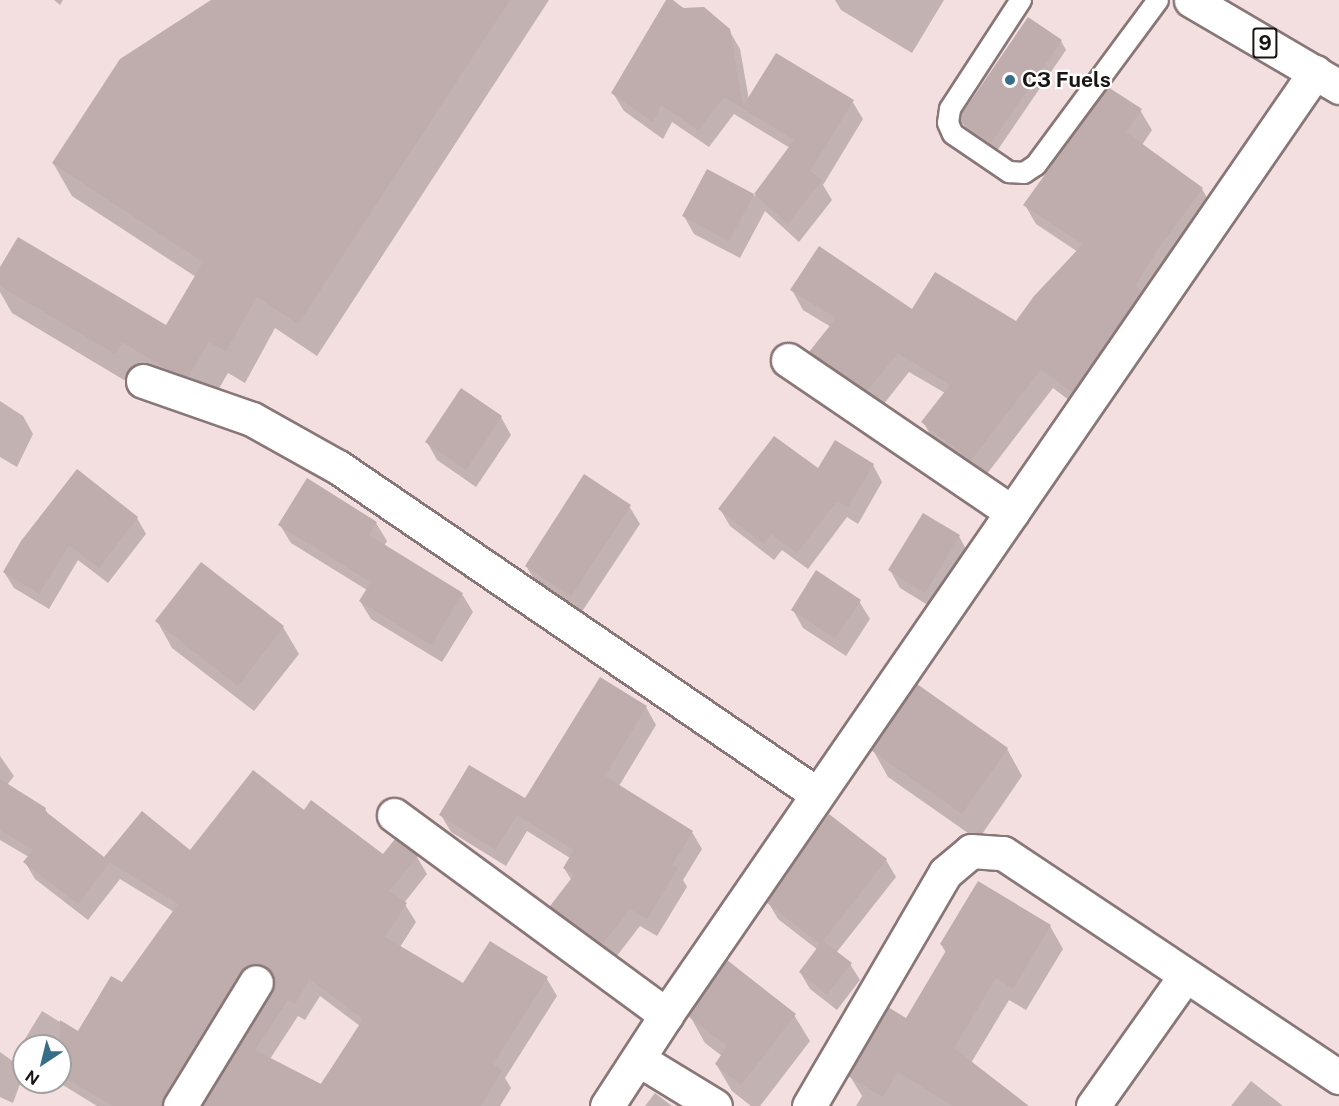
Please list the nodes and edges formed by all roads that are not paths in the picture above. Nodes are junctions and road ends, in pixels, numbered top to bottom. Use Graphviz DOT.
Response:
graph roads {
  1 [pos="1021,0"];
  2 [pos="1158,0"];
  3 [pos="1191,0"];
  4 [pos="1327,80"];
  5 [pos="788,360"];
  6 [pos="144,381"];
  7 [pos="1012,512"];
  8 [pos="817,794"];
  9 [pos="394,815"];
  10 [pos="1185,976"];
  11 [pos="256,982"];
  12 [pos="666,1015"];
  13 [pos="638,1059"];
  14 [pos="1339,1077"];
  15 [pos="180,1106"];
  16 [pos="607,1106"];
  17 [pos="715,1106"];
  18 [pos="809,1106"];
  19 [pos="1093,1106"];
  1 -- 2 [label="lane"];
  3 -- 4 [label="main road, 9"];
  4 -- 7 [label="main road"];
  5 -- 7 [label="main road"];
  6 -- 8 [label="main road"];
  7 -- 8 [label="main road"];
  8 -- 12 [label="main road"];
  9 -- 12 [label="main road"];
  10 -- 14 [label="main road"];
  10 -- 18 [label="main road"];
  10 -- 19 [label="main road"];
  11 -- 15 [label="main road"];
  12 -- 13 [label="main road"];
  13 -- 16 [label="main road"];
  13 -- 17 [label="main road"];
}
